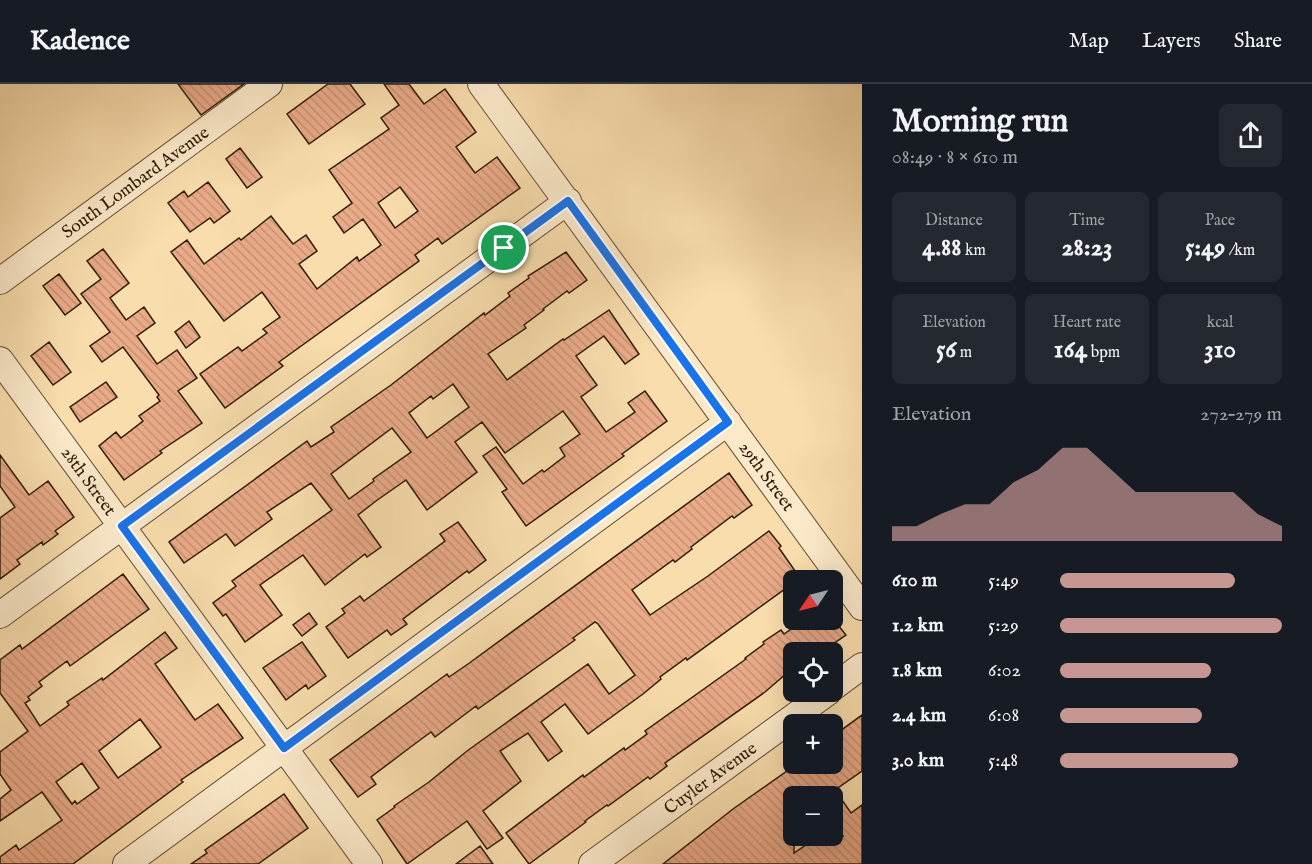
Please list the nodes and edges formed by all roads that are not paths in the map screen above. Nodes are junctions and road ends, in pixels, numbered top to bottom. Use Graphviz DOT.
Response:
graph roads {
  1 [pos="269,84"];
  2 [pos="481,84"];
  3 [pos="568,201"];
  4 [pos="0,281"];
  5 [pos="0,360"];
  6 [pos="728,422"];
  7 [pos="122,526"];
  8 [pos="862,607"];
  9 [pos="0,615"];
  10 [pos="862,666"];
  11 [pos="843,680"];
  12 [pos="814,702"];
  13 [pos="284,748"];
  14 [pos="126,864"];
  15 [pos="369,864"];
  16 [pos="592,864"];
  1 -- 4 [label="street, South Lombard Avenue"];
  2 -- 3 [label="street, 29th Street"];
  3 -- 6 [label="street, 29th Street"];
  3 -- 7 [label="street"];
  5 -- 7 [label="street, 28th Street"];
  6 -- 8 [label="street, 29th Street"];
  6 -- 13 [label="street"];
  7 -- 9 [label="street"];
  7 -- 13 [label="street, 28th Street"];
  10 -- 11 [label="street"];
  12 -- 16 [label="street, Cuyler Avenue"];
  13 -- 14 [label="street"];
  13 -- 15 [label="street, 28th Street"];
}
